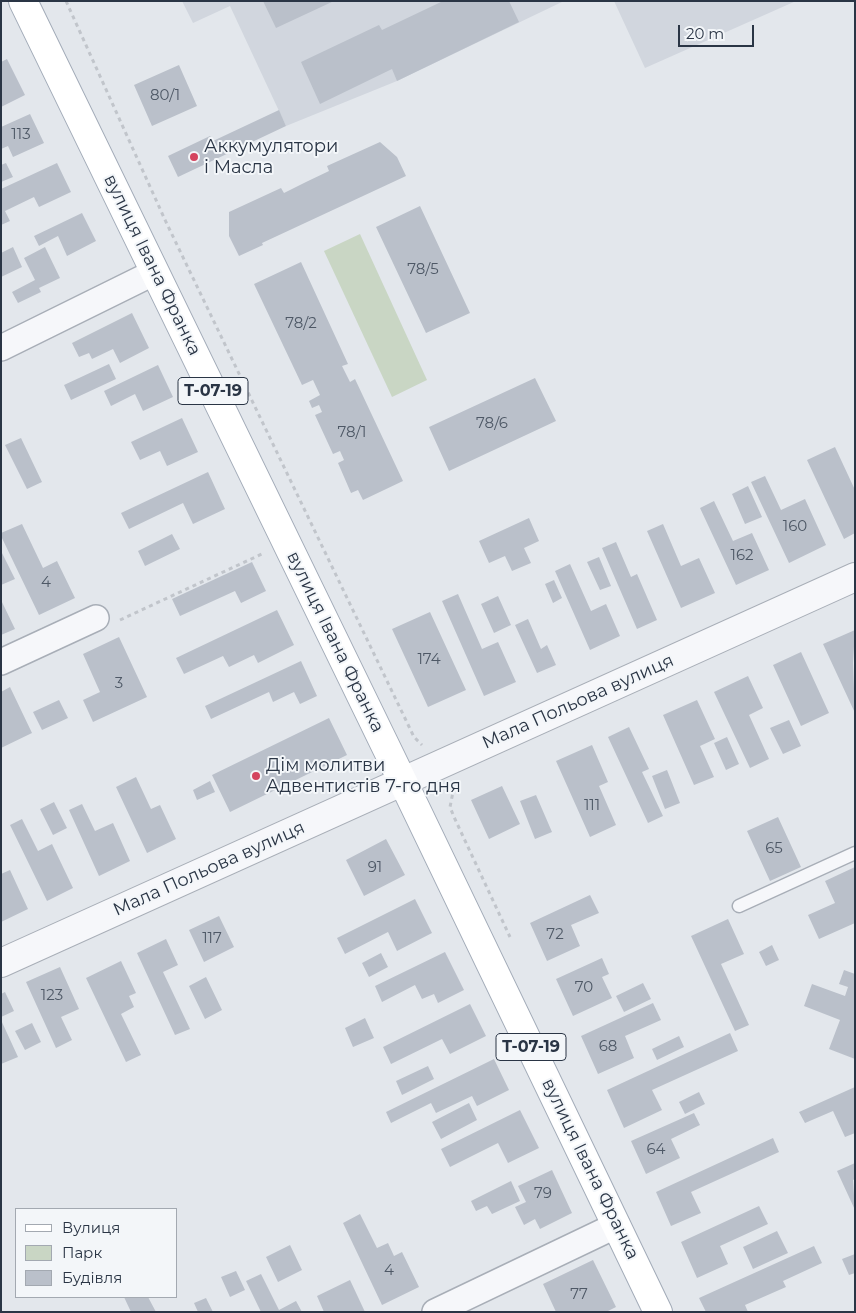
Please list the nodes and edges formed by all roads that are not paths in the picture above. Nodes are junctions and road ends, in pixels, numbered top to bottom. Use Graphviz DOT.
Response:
graph roads {
  1 [pos="23,1"];
  2 [pos="155,272"];
  3 [pos="1,348"];
  4 [pos="855,577"];
  5 [pos="96,618"];
  6 [pos="1,662"];
  7 [pos="403,782"];
  8 [pos="855,853"];
  9 [pos="739,906"];
  10 [pos="1,963"];
  11 [pos="617,1225"];
  12 [pos="434,1312"];
  13 [pos="658,1312"];
  1 -- 2 [label="main road, вулиця Івана Франка / Т-07-19"];
  2 -- 3 [label="street"];
  2 -- 7 [label="main road, вулиця Івана Франка / Т-07-19"];
  4 -- 7 [label="street, Мала Польова вулиця"];
  5 -- 6 [label="street"];
  7 -- 10 [label="street, Мала Польова вулиця"];
  7 -- 11 [label="main road, вулиця Івана Франка / Т-07-19"];
  8 -- 9 [label="lane"];
  11 -- 12 [label="street"];
  11 -- 13 [label="main road, вулиця Івана Франка / Т-07-19"];
}
